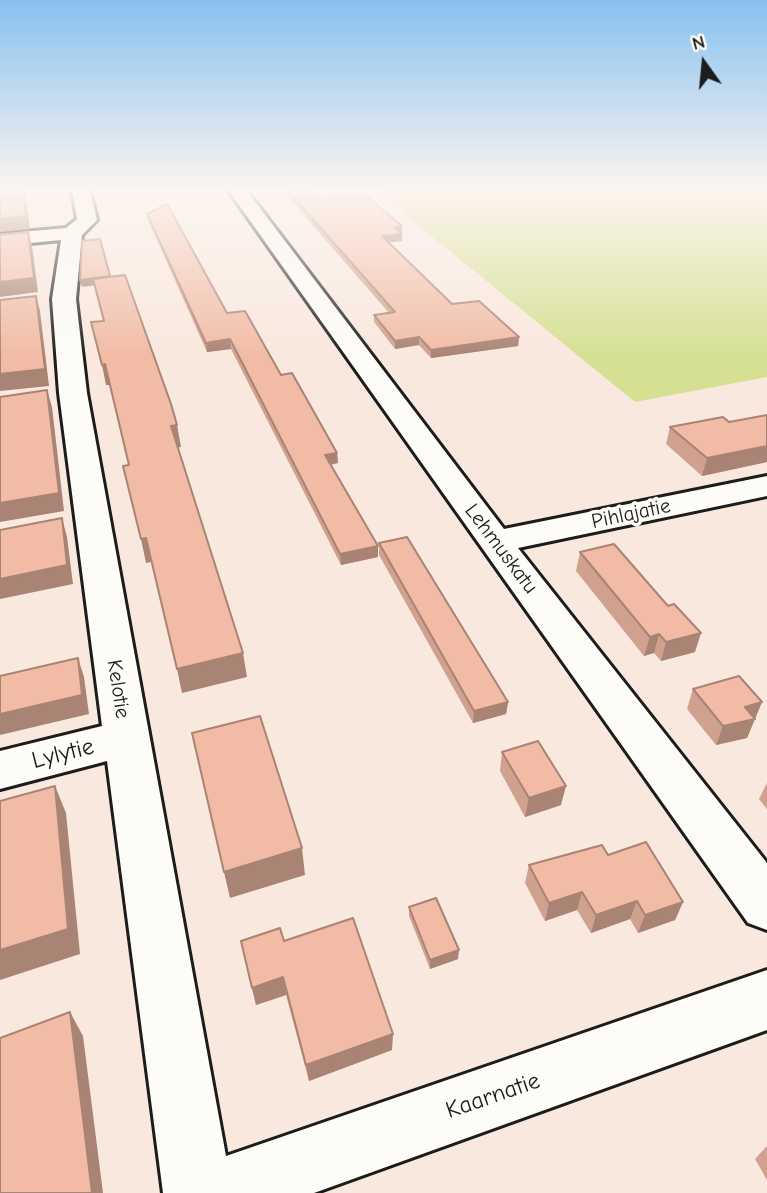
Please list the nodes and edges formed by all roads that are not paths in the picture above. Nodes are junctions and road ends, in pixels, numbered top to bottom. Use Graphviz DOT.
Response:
graph roads {
  1 [pos="68,247"];
  2 [pos="279,247"];
  3 [pos="767,486"];
  4 [pos="495,542"];
  5 [pos="125,738"];
  6 [pos="0,770"];
  7 [pos="767,905"];
  8 [pos="767,1000"];
  9 [pos="198,1193"];
  10 [pos="218,1193"];
  1 -- 5 [label="street, Kelotie"];
  2 -- 4 [label="street, Lehmuskatu"];
  3 -- 4 [label="street, Pihlajatie"];
  4 -- 7 [label="street, Lehmuskatu"];
  5 -- 6 [label="street, Lylytie"];
  5 -- 9 [label="street, Kelotie"];
  8 -- 10 [label="street, Kaarnatie"];
}
